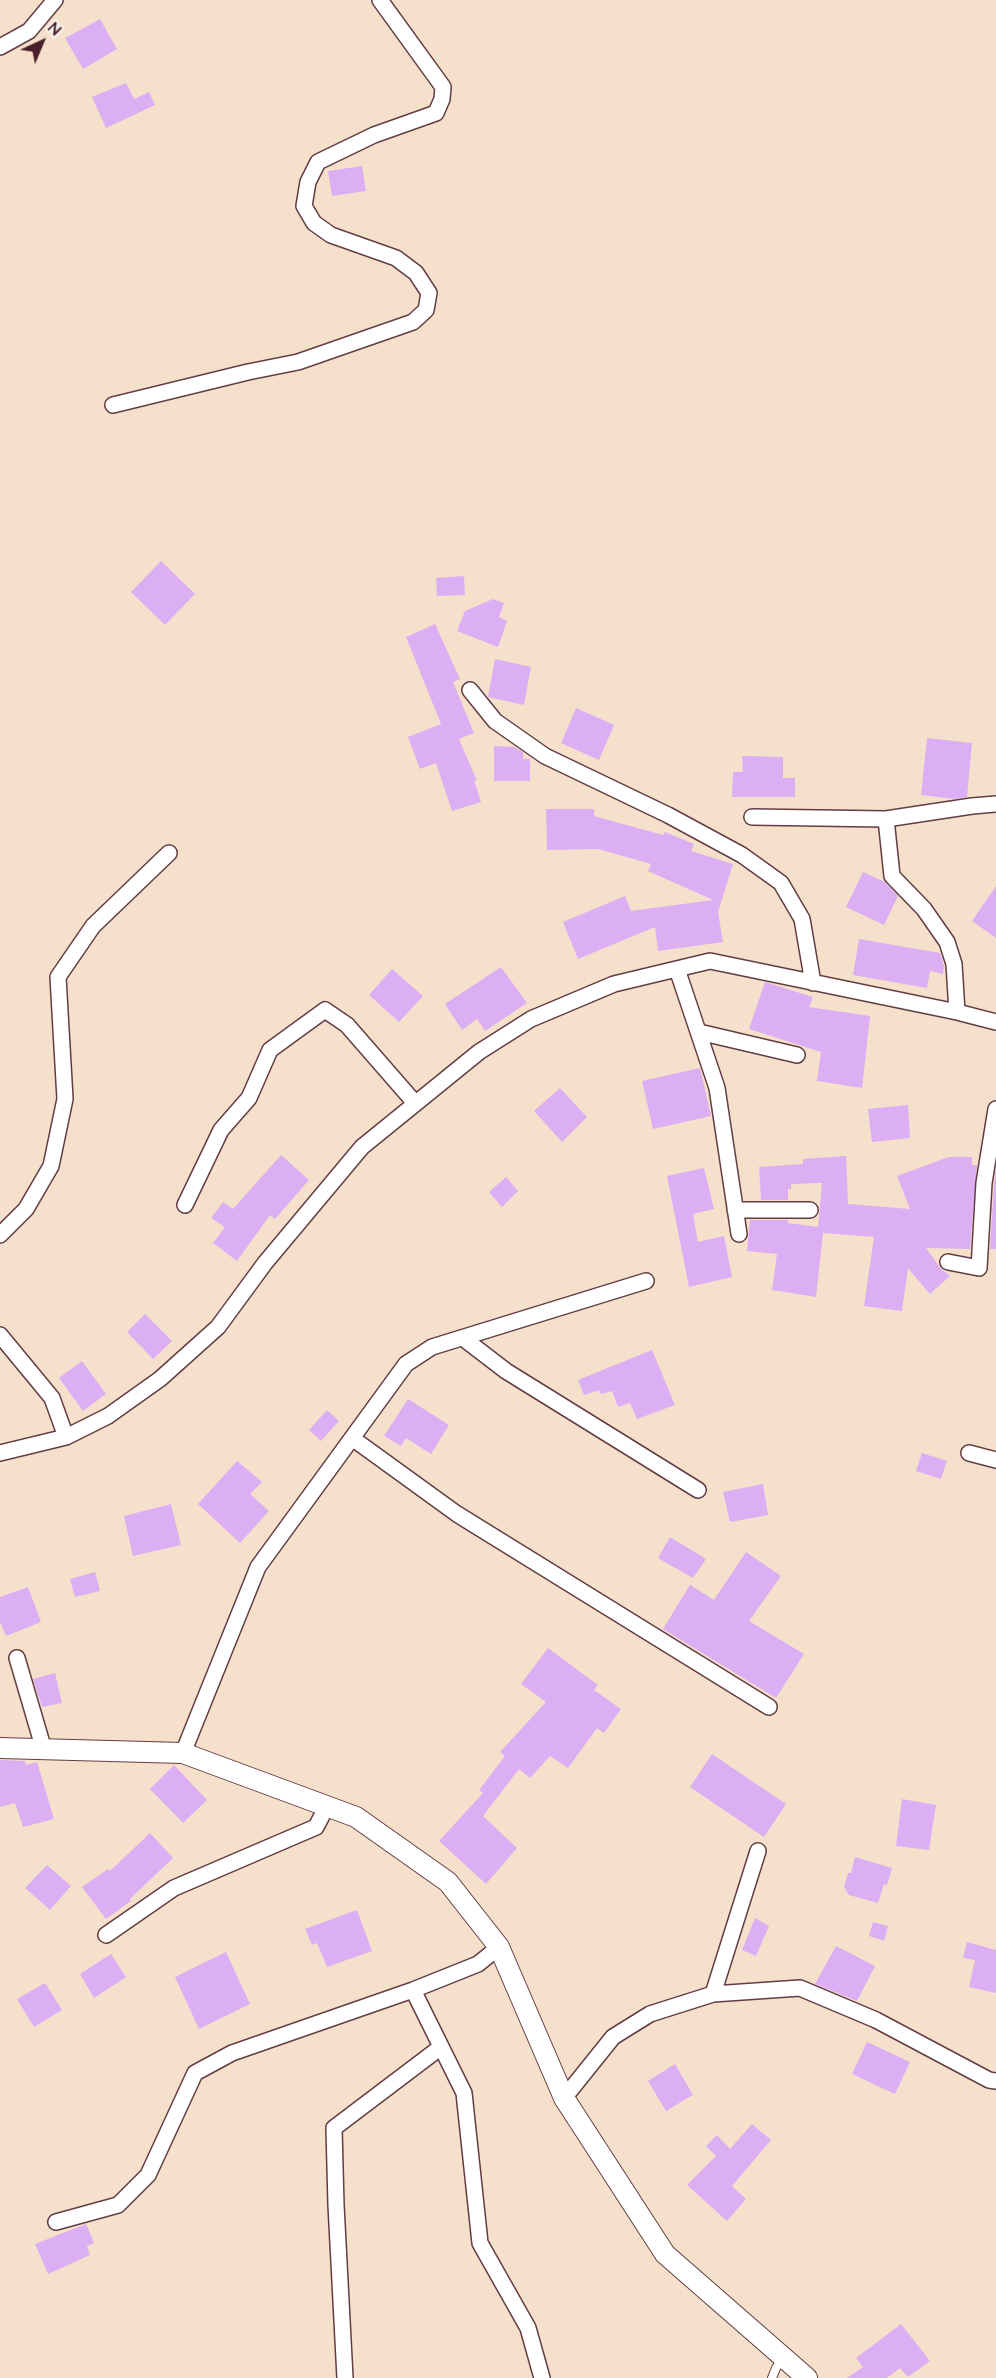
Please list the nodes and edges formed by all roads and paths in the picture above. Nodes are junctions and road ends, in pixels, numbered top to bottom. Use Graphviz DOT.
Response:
graph roads {
  1 [pos="55,0"];
  2 [pos="380,0"];
  3 [pos="0,47"];
  4 [pos="113,405"];
  5 [pos="470,690"];
  6 [pos="996,804"];
  7 [pos="752,817"];
  8 [pos="886,819"];
  9 [pos="169,853"];
  10 [pos="677,969"];
  11 [pos="813,983"];
  12 [pos="957,1011"];
  13 [pos="996,1022"];
  14 [pos="699,1032"];
  15 [pos="797,1055"];
  16 [pos="415,1103"];
  17 [pos="996,1109"];
  18 [pos="184,1205"];
  19 [pos="989,1206"];
  20 [pos="735,1210"];
  21 [pos="810,1210"];
  22 [pos="739,1234"];
  23 [pos="0,1235"];
  24 [pos="948,1262"];
  25 [pos="646,1281"];
  26 [pos="0,1335"];
  27 [pos="464,1338"];
  28 [pos="66,1437"];
  29 [pos="352,1438"];
  30 [pos="0,1453"];
  31 [pos="969,1453"];
  32 [pos="996,1460"];
  33 [pos="699,1490"];
  34 [pos="17,1658"];
  35 [pos="769,1707"];
  36 [pos="0,1748"];
  37 [pos="44,1750"];
  38 [pos="183,1754"];
  39 [pos="327,1806"];
  40 [pos="758,1851"];
  41 [pos="106,1935"];
  42 [pos="499,1947"];
  43 [pos="413,1990"];
  44 [pos="713,1994"];
  45 [pos="441,2047"];
  46 [pos="996,2081"];
  47 [pos="564,2098"];
  48 [pos="56,2222"];
  49 [pos="783,2357"];
  50 [pos="345,2378"];
  51 [pos="542,2378"];
  52 [pos="772,2378"];
  53 [pos="807,2378"];
  1 -- 3 [label="street"];
  2 -- 4 [label="street"];
  5 -- 11 [label="street"];
  6 -- 8 [label="street"];
  7 -- 8 [label="street"];
  8 -- 12 [label="street"];
  9 -- 23 [label="street"];
  10 -- 11 [label="street"];
  10 -- 14 [label="street"];
  10 -- 16 [label="street"];
  11 -- 12 [label="street"];
  12 -- 13 [label="street"];
  14 -- 15 [label="street"];
  14 -- 20 [label="street"];
  16 -- 18 [label="street"];
  16 -- 28 [label="street"];
  17 -- 19 [label="street"];
  19 -- 24 [label="street"];
  20 -- 21 [label="street"];
  20 -- 22 [label="street"];
  25 -- 27 [label="street"];
  26 -- 28 [label="street"];
  27 -- 29 [label="street"];
  27 -- 33 [label="street"];
  28 -- 30 [label="street"];
  29 -- 35 [label="street"];
  29 -- 38 [label="street"];
  31 -- 32 [label="street"];
  34 -- 37 [label="street"];
  36 -- 37 [label="street"];
  37 -- 38 [label="street"];
  38 -- 39 [label="street"];
  39 -- 41 [label="street"];
  39 -- 42 [label="street"];
  40 -- 44 [label="street"];
  42 -- 43 [label="street"];
  42 -- 47 [label="street"];
  43 -- 45 [label="street"];
  43 -- 48 [label="street"];
  44 -- 46 [label="street"];
  44 -- 47 [label="street"];
  45 -- 50 [label="street"];
  45 -- 51 [label="street"];
  47 -- 49 [label="street"];
  49 -- 52 [label="lane"];
  49 -- 53 [label="street"];
}
